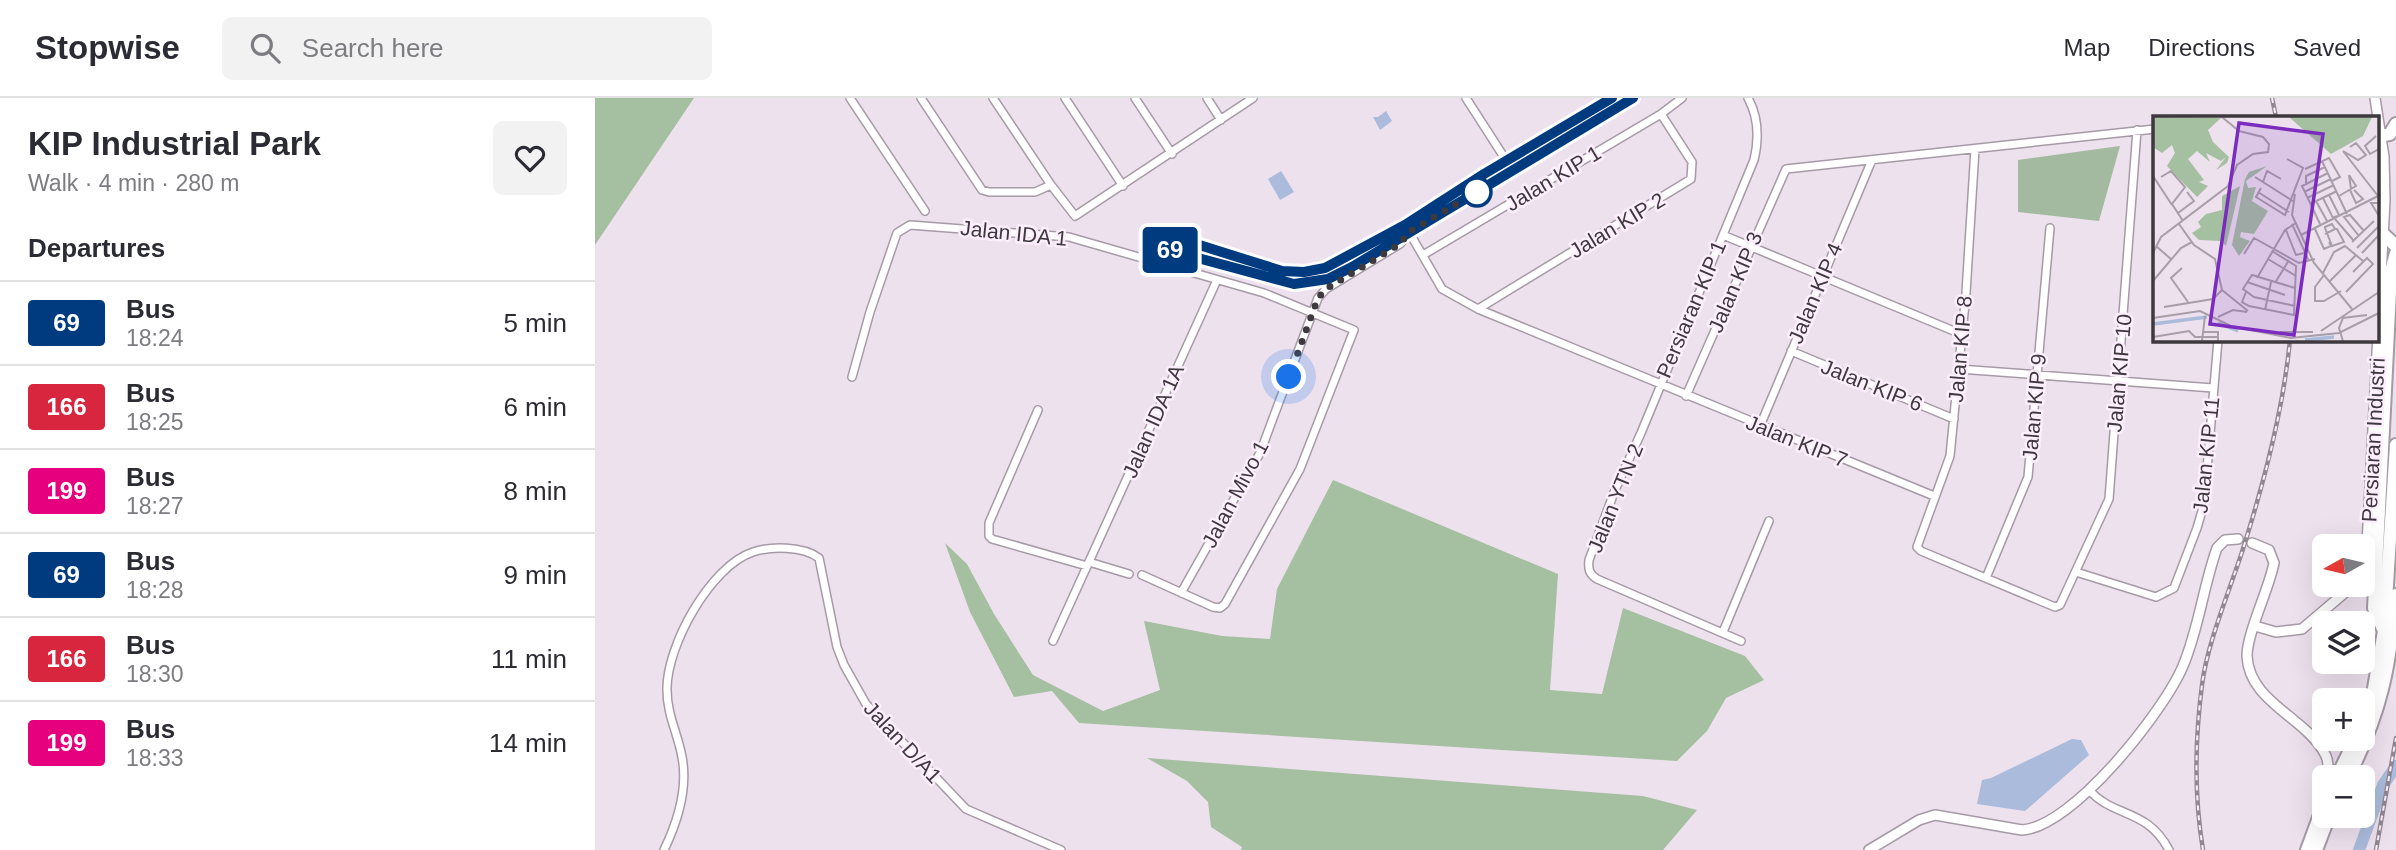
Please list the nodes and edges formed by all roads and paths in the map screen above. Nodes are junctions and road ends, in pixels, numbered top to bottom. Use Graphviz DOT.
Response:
graph roads {
  1 [pos="850,98"];
  2 [pos="921,98"];
  3 [pos="993,98"];
  4 [pos="1065,98"];
  5 [pos="1135,98"];
  6 [pos="1207,98"];
  7 [pos="1253,98"];
  8 [pos="1465,98"];
  9 [pos="1612,98"];
  10 [pos="1633,98"];
  11 [pos="1682,98"];
  12 [pos="1748,98"];
  13 [pos="2375,98"];
  14 [pos="1661,114"];
  15 [pos="2378,116"];
  16 [pos="1221,120"];
  17 [pos="2379,123"];
  18 [pos="2396,124"];
  19 [pos="2153,129"];
  20 [pos="2137,130"];
  21 [pos="2381,136"];
  22 [pos="1975,149"];
  23 [pos="1172,154"];
  24 [pos="1506,160"];
  25 [pos="1873,160"];
  26 [pos="1513,171"];
  27 [pos="1051,185"];
  28 [pos="1123,186"];
  29 [pos="925,211"];
  30 [pos="1407,228"];
  31 [pos="2050,228"];
  32 [pos="2382,233"];
  33 [pos="1723,235"];
  34 [pos="2396,246"];
  35 [pos="1751,247"];
  36 [pos="1161,248"];
  37 [pos="2396,253"];
  38 [pos="1423,255"];
  39 [pos="1156,262"];
  40 [pos="1317,271"];
  41 [pos="1822,276"];
  42 [pos="1217,280"];
  43 [pos="1318,281"];
  44 [pos="2379,295"];
  45 [pos="1478,309"];
  46 [pos="1312,314"];
  47 [pos="1961,334"];
  48 [pos="2218,341"];
  49 [pos="2377,341"];
  50 [pos="1791,351"];
  51 [pos="1959,369"];
  52 [pos="2037,374"];
  53 [pos="852,377"];
  54 [pos="2119,380"];
  55 [pos="1660,386"];
  56 [pos="2213,388"];
  57 [pos="1686,396"];
  58 [pos="1038,410"];
  59 [pos="1954,419"];
  60 [pos="1760,426"];
  61 [pos="2396,445"];
  62 [pos="1934,496"];
  63 [pos="1769,521"];
  64 [pos="2367,534"];
  65 [pos="2238,539"];
  66 [pos="2252,543"];
  67 [pos="1088,564"];
  68 [pos="2076,572"];
  69 [pos="1129,574"];
  70 [pos="1142,575"];
  71 [pos="1986,578"];
  72 [pos="1181,593"];
  73 [pos="2396,595"];
  74 [pos="2340,597"];
  75 [pos="2255,626"];
  76 [pos="2383,631"];
  77 [pos="1723,632"];
  78 [pos="1053,641"];
  79 [pos="1741,641"];
  80 [pos="2374,688"];
  81 [pos="2312,737"];
  82 [pos="2354,765"];
  83 [pos="2089,790"];
  84 [pos="2315,828"];
  85 [pos="2324,828"];
  86 [pos="664,850"];
  87 [pos="1061,850"];
  88 [pos="1868,850"];
  89 [pos="2169,850"];
  90 [pos="2307,850"];
  91 [pos="2316,850"];
  1 -- 29 [label="street"];
  2 -- 27 [label="street"];
  3 -- 27 [label="street"];
  4 -- 28 [label="street"];
  5 -- 23 [label="street"];
  6 -- 16 [label="street"];
  7 -- 16 [label="street"];
  8 -- 24 [label="street"];
  9 -- 24 [label="street"];
  10 -- 26 [label="street"];
  11 -- 14 [label="street, Jalan KIP 1"];
  12 -- 33 [label="street, Persiaran KIP 1"];
  13 -- 15 [label="street, Persiaran Industri"];
  14 -- 38 [label="street, Jalan KIP 1"];
  14 -- 45 [label="street, Jalan KIP 2"];
  16 -- 23 [label="street"];
  17 -- 21 [label="street, Persiaran Industri"];
  18 -- 21 [label="highway"];
  19 -- 20 [label="street"];
  20 -- 22 [label="street"];
  20 -- 54 [label="street, Jalan KIP 10"];
  21 -- 32 [label="street, Persiaran Industri"];
  22 -- 25 [label="street"];
  22 -- 47 [label="street, Jalan KIP 8"];
  23 -- 28 [label="street"];
  24 -- 26 [label="street"];
  24 -- 30 [label="street"];
  25 -- 35 [label="street, Jalan KIP 3"];
  25 -- 41 [label="street, Jalan KIP 4"];
  26 -- 30 [label="street"];
  27 -- 28 [label="street"];
  30 -- 38 [label="street, Persiaran KIP 1"];
  30 -- 40 [label="street"];
  30 -- 43 [label="street"];
  30 -- 46 [label="street, Jalan Mivo 1"];
  31 -- 52 [label="street, Jalan KIP 9"];
  32 -- 34 [label="highway"];
  32 -- 44 [label="street, Persiaran Industri"];
  33 -- 35 [label="street"];
  33 -- 55 [label="street, Persiaran KIP 1"];
  35 -- 41 [label="street"];
  35 -- 57 [label="street, Jalan KIP 3"];
  36 -- 39 [label="street"];
  36 -- 40 [label="street"];
  36 -- 43 [label="street"];
  37 -- 76 [label="highway"];
  38 -- 45 [label="street, Persiaran KIP 1"];
  39 -- 42 [label="street, Jalan IDA 1"];
  39 -- 53 [label="street, Jalan IDA 1"];
  40 -- 43 [label="street"];
  41 -- 47 [label="street"];
  41 -- 50 [label="street, Jalan KIP 4"];
  42 -- 46 [label="street, Jalan IDA 1"];
  42 -- 67 [label="street, Jalan IDA 1A"];
  45 -- 55 [label="street, Persiaran KIP 1"];
  46 -- 72 [label="street, Jalan Mivo 1"];
  46 -- 72 [label="street, Jalan IDA 1"];
  47 -- 51 [label="street, Jalan KIP 8"];
  48 -- 56 [label="street, Jalan KIP 11"];
  49 -- 64 [label="street, Persiaran Industri"];
  50 -- 59 [label="street, Jalan KIP 6"];
  50 -- 60 [label="street, Jalan KIP 4"];
  51 -- 52 [label="street"];
  51 -- 59 [label="street, Jalan KIP 8"];
  52 -- 54 [label="street"];
  52 -- 71 [label="street, Jalan KIP 9"];
  54 -- 56 [label="street"];
  54 -- 68 [label="street, Jalan KIP 10"];
  55 -- 57 [label="street, Jalan KIP 7"];
  55 -- 77 [label="street, Jalan YTN 2"];
  56 -- 68 [label="street, Jalan KIP 11"];
  57 -- 60 [label="street, Jalan KIP 7"];
  58 -- 67 [label="street"];
  59 -- 62 [label="street, Jalan KIP 8"];
  60 -- 62 [label="street, Jalan KIP 7"];
  61 -- 76 [label="highway"];
  62 -- 71 [label="street, Jalan KIP 8"];
  63 -- 77 [label="street"];
  65 -- 83 [label="street"];
  66 -- 75 [label="street"];
  67 -- 69 [label="street"];
  67 -- 78 [label="street, Jalan IDA 1A"];
  68 -- 71 [label="street, Jalan KIP 10"];
  70 -- 72 [label="street"];
  73 -- 82 [label="highway"];
  74 -- 75 [label="street"];
  75 -- 81 [label="street"];
  76 -- 80 [label="highway"];
  77 -- 79 [label="street, Jalan YTN 2"];
  83 -- 88 [label="street"];
  83 -- 89 [label="street"];
  84 -- 90 [label="highway"];
  85 -- 91 [label="highway"];
  86 -- 87 [label="street, Jalan D/A1"];
}
